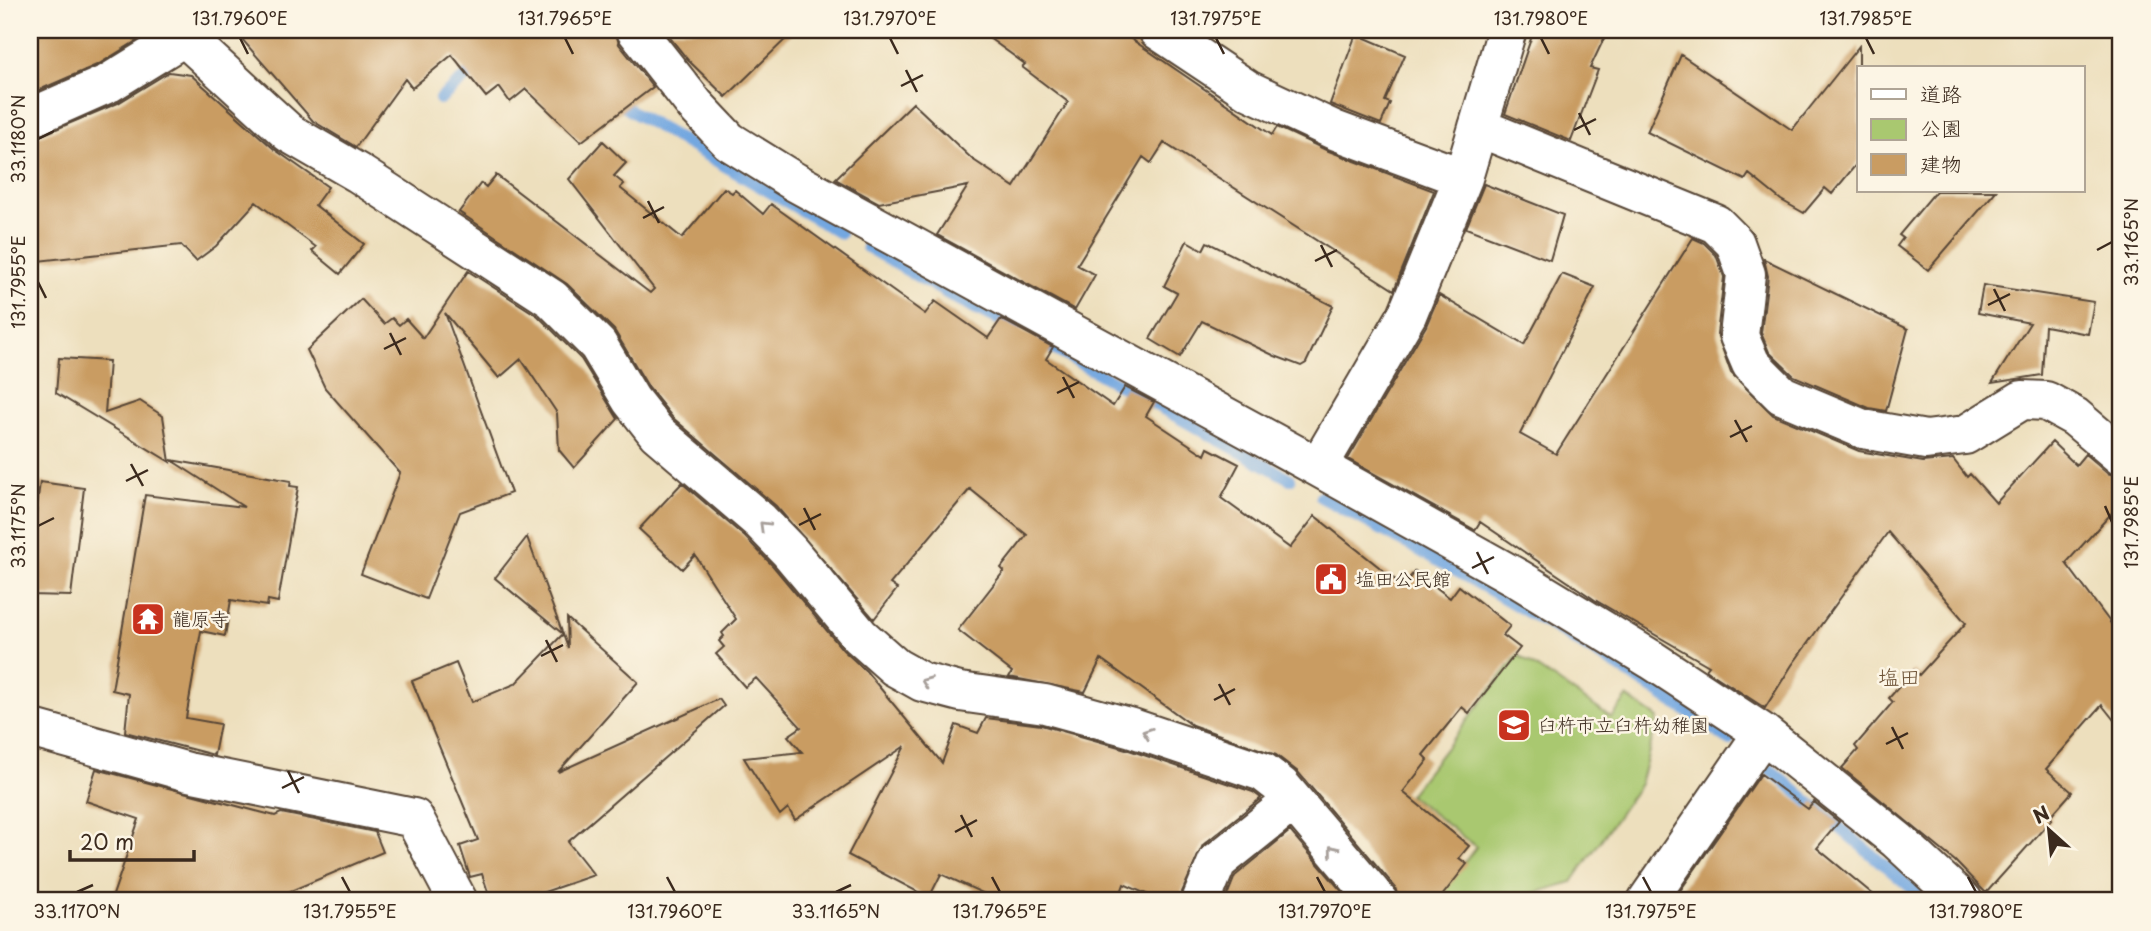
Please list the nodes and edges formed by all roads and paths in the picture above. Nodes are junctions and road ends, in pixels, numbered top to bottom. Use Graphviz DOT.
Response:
graph roads {
  1 [pos="636,30"];
  2 [pos="1158,30"];
  3 [pos="1507,30"];
  4 [pos="186,32"];
  5 [pos="30,118"];
  6 [pos="1478,127"];
  7 [pos="1463,178"];
  8 [pos="2121,456"];
  9 [pos="1318,467"];
  10 [pos="30,728"];
  11 [pos="1762,733"];
  12 [pos="1293,801"];
  13 [pos="458,901"];
  14 [pos="1200,901"];
  15 [pos="1378,901"];
  16 [pos="1647,901"];
  17 [pos="1963,901"];
  1 -- 9 [label="street"];
  2 -- 7 [label="street"];
  3 -- 6 [label="street"];
  4 -- 5 [label="street"];
  12 -- 4 [label="street, one-way"];
  6 -- 7 [label="street"];
  6 -- 8 [label="street"];
  7 -- 9 [label="street"];
  9 -- 11 [label="street"];
  10 -- 13 [label="street"];
  11 -- 16 [label="street"];
  11 -- 17 [label="street"];
  12 -- 14 [label="street"];
  15 -- 12 [label="street, one-way"];
}
